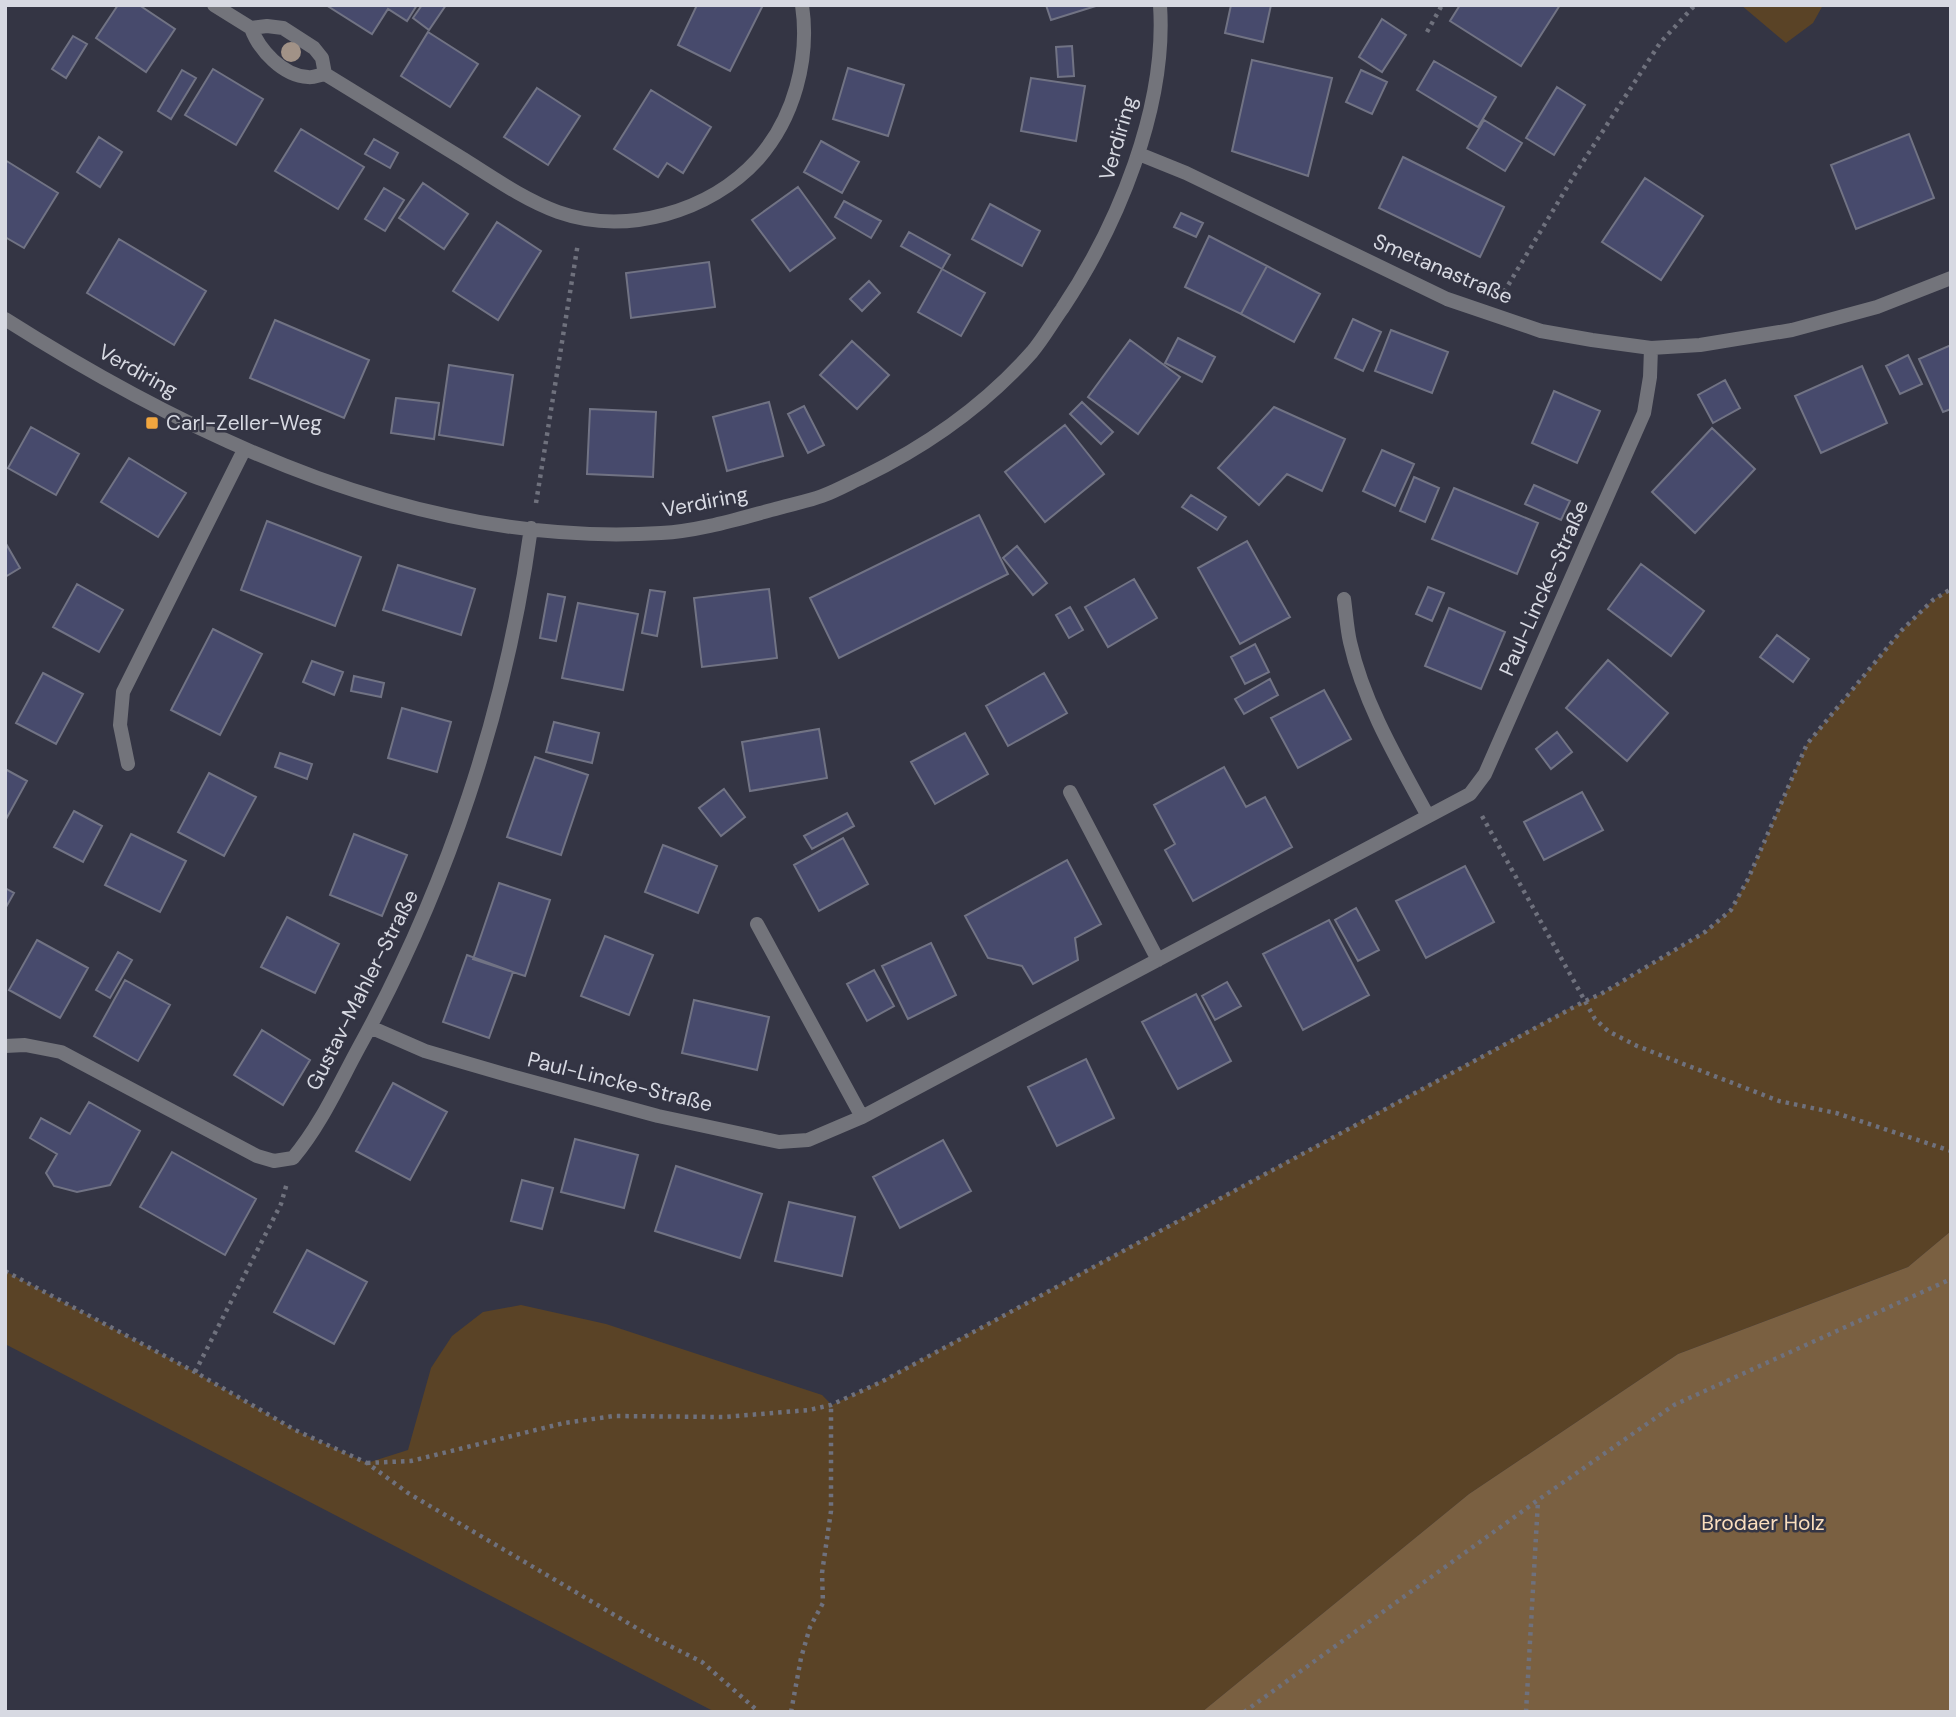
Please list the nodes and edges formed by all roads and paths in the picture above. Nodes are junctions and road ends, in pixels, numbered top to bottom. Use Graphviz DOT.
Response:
graph roads {
  1 [pos="214,5"];
  2 [pos="802,5"];
  3 [pos="1160,5"];
  4 [pos="1442,5"];
  5 [pos="1695,5"];
  6 [pos="251,28"];
  7 [pos="1427,32"];
  8 [pos="325,74"];
  9 [pos="1139,155"];
  10 [pos="581,218"];
  11 [pos="1951,278"];
  12 [pos="1489,314"];
  13 [pos="5,319"];
  14 [pos="1651,348"];
  15 [pos="244,450"];
  16 [pos="531,528"];
  17 [pos="1951,589"];
  18 [pos="1344,599"];
  19 [pos="128,764"];
  20 [pos="1070,792"];
  21 [pos="1469,794"];
  22 [pos="1428,816"];
  23 [pos="757,924"];
  24 [pos="1158,960"];
  25 [pos="1585,1001"];
  26 [pos="370,1027"];
  27 [pos="5,1046"];
  28 [pos="862,1117"];
  29 [pos="1951,1151"];
  30 [pos="293,1158"];
  31 [pos="5,1271"];
  32 [pos="1951,1279"];
  33 [pos="195,1372"];
  34 [pos="831,1405"];
  35 [pos="368,1463"];
  36 [pos="1538,1500"];
  37 [pos="759,1712"];
  38 [pos="791,1712"];
  39 [pos="1244,1712"];
  40 [pos="1526,1712"];
  1 -- 6 [label="street"];
  2 -- 10 [label="street"];
  3 -- 9 [label="street, Verdiring"];
  4 -- 7 [label="path"];
  5 -- 12 [label="path"];
  6 -- 8 [label="street"];
  6 -- 8 [label="street"];
  8 -- 10 [label="street"];
  9 -- 12 [label="street, Smetanastraße"];
  9 -- 16 [label="street, Verdiring"];
  10 -- 16 [label="path"];
  11 -- 14 [label="street, Smetanastraße"];
  12 -- 14 [label="street, Smetanastraße"];
  13 -- 15 [label="street, Verdiring"];
  14 -- 21 [label="street, Paul-Lincke-Straße"];
  15 -- 16 [label="street, Verdiring"];
  15 -- 19 [label="street"];
  16 -- 26 [label="street, Gustav-Mahler-Straße"];
  17 -- 25 [label="path"];
  18 -- 22 [label="street"];
  20 -- 24 [label="street"];
  21 -- 22 [label="street, Paul-Lincke-Straße"];
  21 -- 25 [label="path"];
  22 -- 24 [label="street, Paul-Lincke-Straße"];
  23 -- 28 [label="street"];
  24 -- 28 [label="street, Paul-Lincke-Straße"];
  25 -- 29 [label="path"];
  25 -- 34 [label="path"];
  26 -- 28 [label="street, Paul-Lincke-Straße"];
  26 -- 30 [label="street, Gustav-Mahler-Straße"];
  27 -- 30 [label="street"];
  30 -- 33 [label="path"];
  31 -- 33 [label="path"];
  32 -- 36 [label="path"];
  33 -- 35 [label="path"];
  34 -- 35 [label="path"];
  34 -- 38 [label="path"];
  35 -- 37 [label="path"];
  36 -- 39 [label="path"];
  36 -- 40 [label="path"];
}
